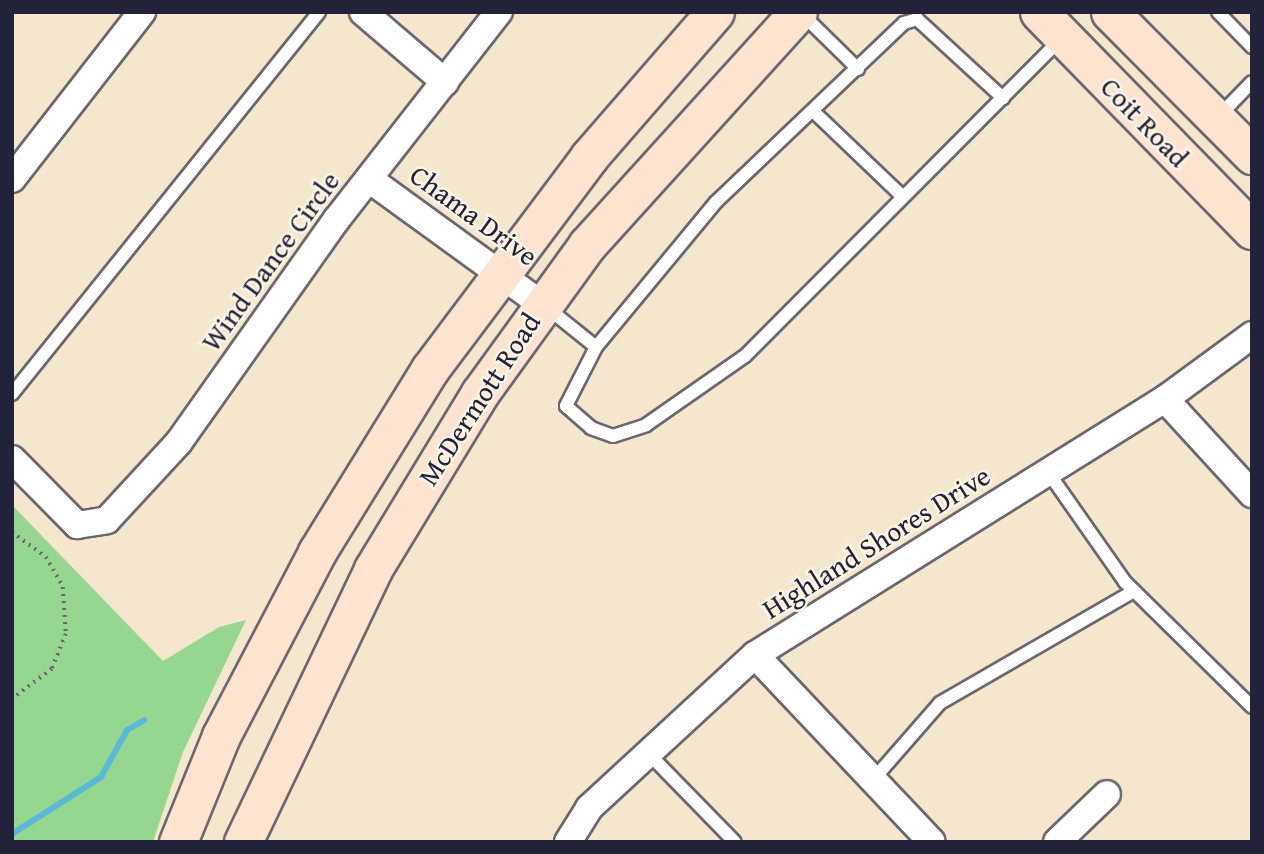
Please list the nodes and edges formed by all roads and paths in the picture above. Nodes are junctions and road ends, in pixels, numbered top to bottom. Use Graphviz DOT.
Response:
graph roads {
  1 [pos="142,12"];
  2 [pos="319,12"];
  3 [pos="363,12"];
  4 [pos="499,12"];
  5 [pos="715,12"];
  6 [pos="799,12"];
  7 [pos="1110,12"];
  8 [pos="1218,12"];
  9 [pos="1051,25"];
  10 [pos="1249,39"];
  11 [pos="858,69"];
  12 [pos="445,82"];
  13 [pos="1252,82"];
  14 [pos="1112,87"];
  15 [pos="1003,98"];
  16 [pos="813,111"];
  17 [pos="1216,119"];
  18 [pos="1252,155"];
  19 [pos="12,178"];
  20 [pos="369,179"];
  21 [pos="903,197"];
  22 [pos="1252,230"];
  23 [pos="501,273"];
  24 [pos="541,304"];
  25 [pos="1252,335"];
  26 [pos="596,347"];
  27 [pos="12,394"];
  28 [pos="1165,399"];
  29 [pos="12,459"];
  30 [pos="1048,472"];
  31 [pos="1252,494"];
  32 [pos="12,532"];
  33 [pos="1134,591"];
  34 [pos="755,655"];
  35 [pos="12,699"];
  36 [pos="1252,707"];
  37 [pos="648,753"];
  38 [pos="872,782"];
  39 [pos="1107,794"];
  40 [pos="178,842"];
  41 [pos="243,842"];
  42 [pos="299,842"];
  43 [pos="314,842"];
  44 [pos="568,842"];
  45 [pos="735,842"];
  46 [pos="932,842"];
  47 [pos="1057,842"];
  1 -- 19 [label="street"];
  2 -- 27 [label="lane"];
  3 -- 12 [label="street"];
  4 -- 12 [label="street, Wind Dance Circle"];
  5 -- 23 [label="main road, McDermott Road"];
  6 -- 11 [label="lane"];
  6 -- 24 [label="main road, McDermott Road"];
  7 -- 17 [label="main road, Coit Road"];
  8 -- 10 [label="lane"];
  9 -- 14 [label="main road, Coit Road"];
  9 -- 15 [label="lane"];
  11 -- 15 [label="lane"];
  11 -- 16 [label="lane"];
  12 -- 20 [label="street, Wind Dance Circle"];
  13 -- 17 [label="lane"];
  14 -- 17 [label="main road"];
  14 -- 22 [label="main road, Coit Road"];
  15 -- 21 [label="lane"];
  16 -- 21 [label="lane"];
  16 -- 26 [label="lane"];
  17 -- 18 [label="main road, Coit Road"];
  20 -- 23 [label="street, Chama Drive"];
  20 -- 29 [label="street, Wind Dance Circle"];
  21 -- 26 [label="lane"];
  23 -- 24 [label="street, Chama Drive"];
  23 -- 40 [label="main road, McDermott Road"];
  24 -- 26 [label="lane"];
  24 -- 41 [label="main road, McDermott Road"];
  25 -- 28 [label="street, Highland Shores Drive"];
  28 -- 30 [label="street, Highland Shores Drive"];
  28 -- 31 [label="street"];
  30 -- 33 [label="lane"];
  30 -- 34 [label="street, Highland Shores Drive"];
  32 -- 35 [label="path"];
  33 -- 36 [label="lane"];
  33 -- 38 [label="lane"];
  34 -- 37 [label="street, Highland Shores Drive"];
  34 -- 38 [label="street"];
  37 -- 44 [label="street, Highland Shores Drive"];
  37 -- 45 [label="lane"];
  38 -- 46 [label="street"];
  39 -- 47 [label="street"];
  42 -- 43 [label="path"];
}
